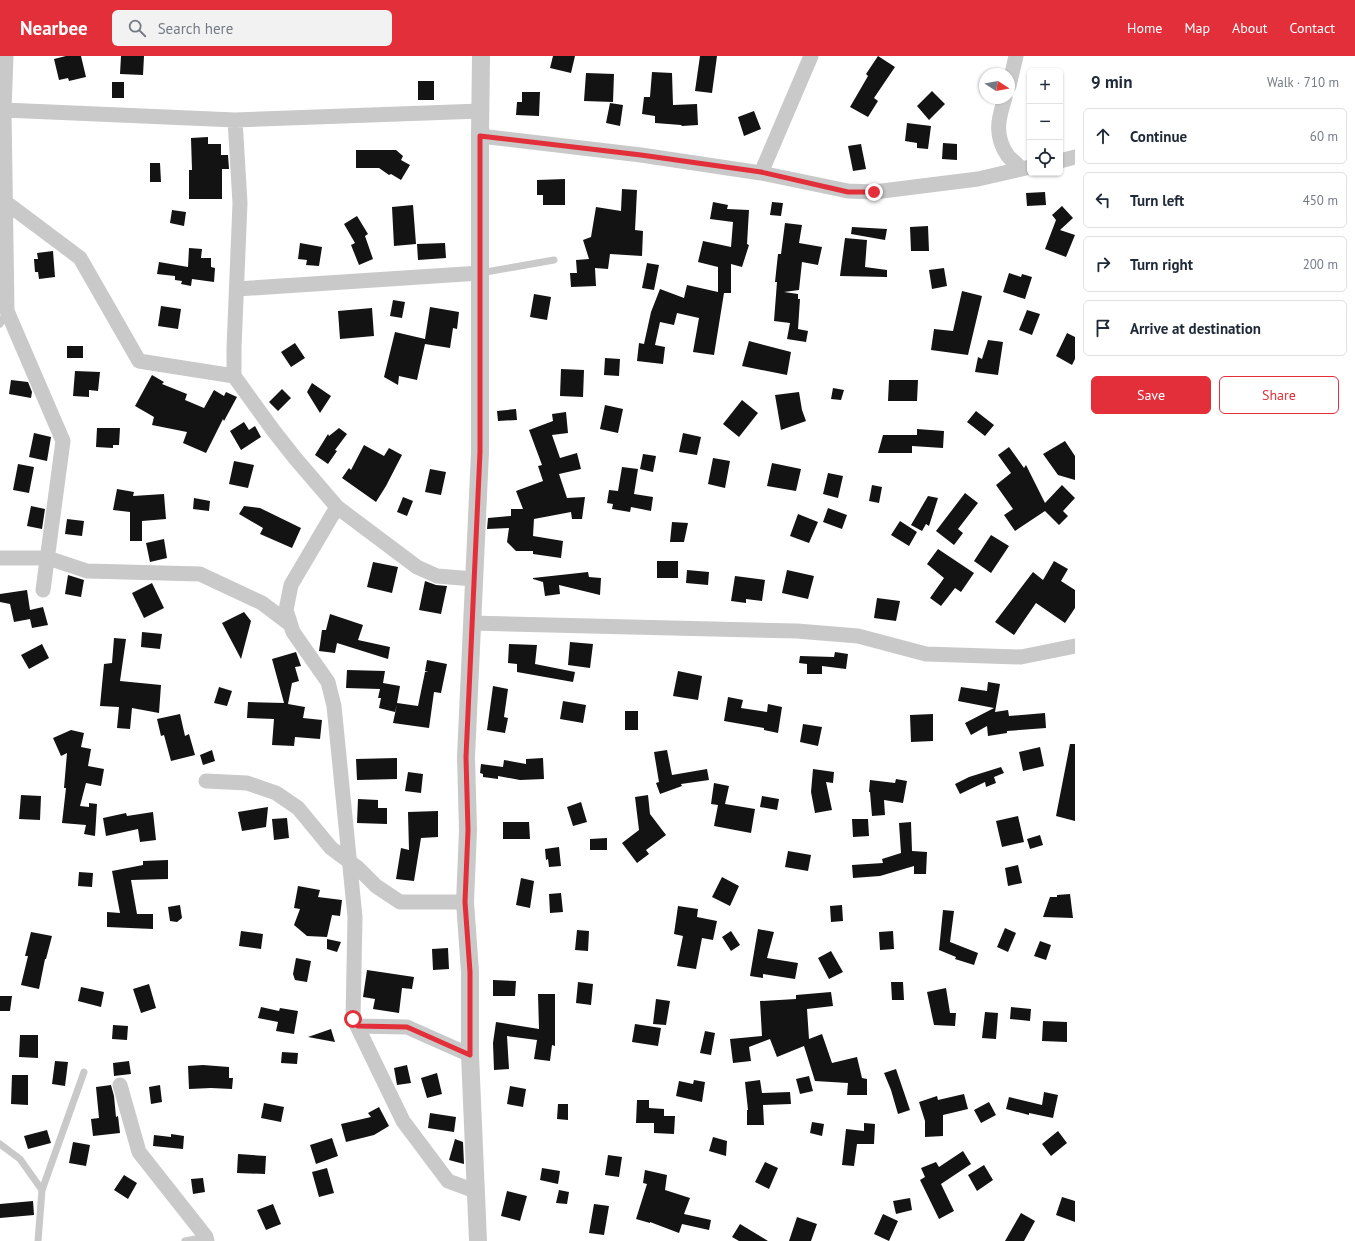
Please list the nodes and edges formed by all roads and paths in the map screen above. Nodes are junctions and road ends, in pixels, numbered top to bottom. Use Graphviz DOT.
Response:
graph roads {
  1 [pos="6,56"];
  2 [pos="481,56"];
  3 [pos="811,56"];
  4 [pos="1016,56"];
  5 [pos="1013,68"];
  6 [pos="1003,104"];
  7 [pos="4,110"];
  8 [pos="481,111"];
  9 [pos="235,120"];
  10 [pos="480,136"];
  11 [pos="1075,157"];
  12 [pos="1063,160"];
  13 [pos="1025,168"];
  14 [pos="761,172"];
  15 [pos="4,201"];
  16 [pos="554,260"];
  17 [pos="480,273"];
  18 [pos="238,289"];
  19 [pos="3,318"];
  20 [pos="234,376"];
  21 [pos="337,507"];
  22 [pos="0,558"];
  23 [pos="48,558"];
  24 [pos="474,579"];
  25 [pos="44,590"];
  26 [pos="472,623"];
  27 [pos="291,625"];
  28 [pos="1075,646"];
  29 [pos="206,781"];
  30 [pos="350,862"];
  31 [pos="465,902"];
  32 [pos="358,1026"];
  33 [pos="470,1055"];
  34 [pos="84,1072"];
  35 [pos="120,1085"];
  36 [pos="0,1144"];
  37 [pos="42,1190"];
  38 [pos="476,1191"];
  39 [pos="207,1239"];
  40 [pos="38,1241"];
  41 [pos="185,1241"];
  42 [pos="478,1241"];
  1 -- 7 [label="street"];
  2 -- 8 [label="street"];
  3 -- 14 [label="street"];
  4 -- 5 [label="street"];
  6 -- 13 [label="street"];
  7 -- 9 [label="street"];
  7 -- 15 [label="street"];
  8 -- 9 [label="street"];
  8 -- 10 [label="street"];
  9 -- 18 [label="street"];
  10 -- 14 [label="street"];
  10 -- 17 [label="street"];
  11 -- 12 [label="street"];
  13 -- 14 [label="street"];
  15 -- 19 [label="street"];
  15 -- 20 [label="street"];
  16 -- 17 [label="lane"];
  17 -- 18 [label="street"];
  17 -- 24 [label="street"];
  18 -- 20 [label="street"];
  19 -- 23 [label="street"];
  20 -- 21 [label="street"];
  21 -- 24 [label="street"];
  21 -- 27 [label="street"];
  22 -- 23 [label="street"];
  23 -- 25 [label="street"];
  23 -- 27 [label="street"];
  24 -- 26 [label="street"];
  26 -- 28 [label="street"];
  26 -- 31 [label="street"];
  27 -- 30 [label="street"];
  29 -- 30 [label="street"];
  30 -- 31 [label="street"];
  30 -- 32 [label="street"];
  31 -- 33 [label="street"];
  32 -- 33 [label="street"];
  32 -- 38 [label="street"];
  33 -- 38 [label="street"];
  34 -- 37 [label="lane"];
  35 -- 39 [label="street"];
  36 -- 37 [label="lane"];
  37 -- 40 [label="lane"];
  38 -- 42 [label="street"];
  39 -- 41 [label="lane"];
}
